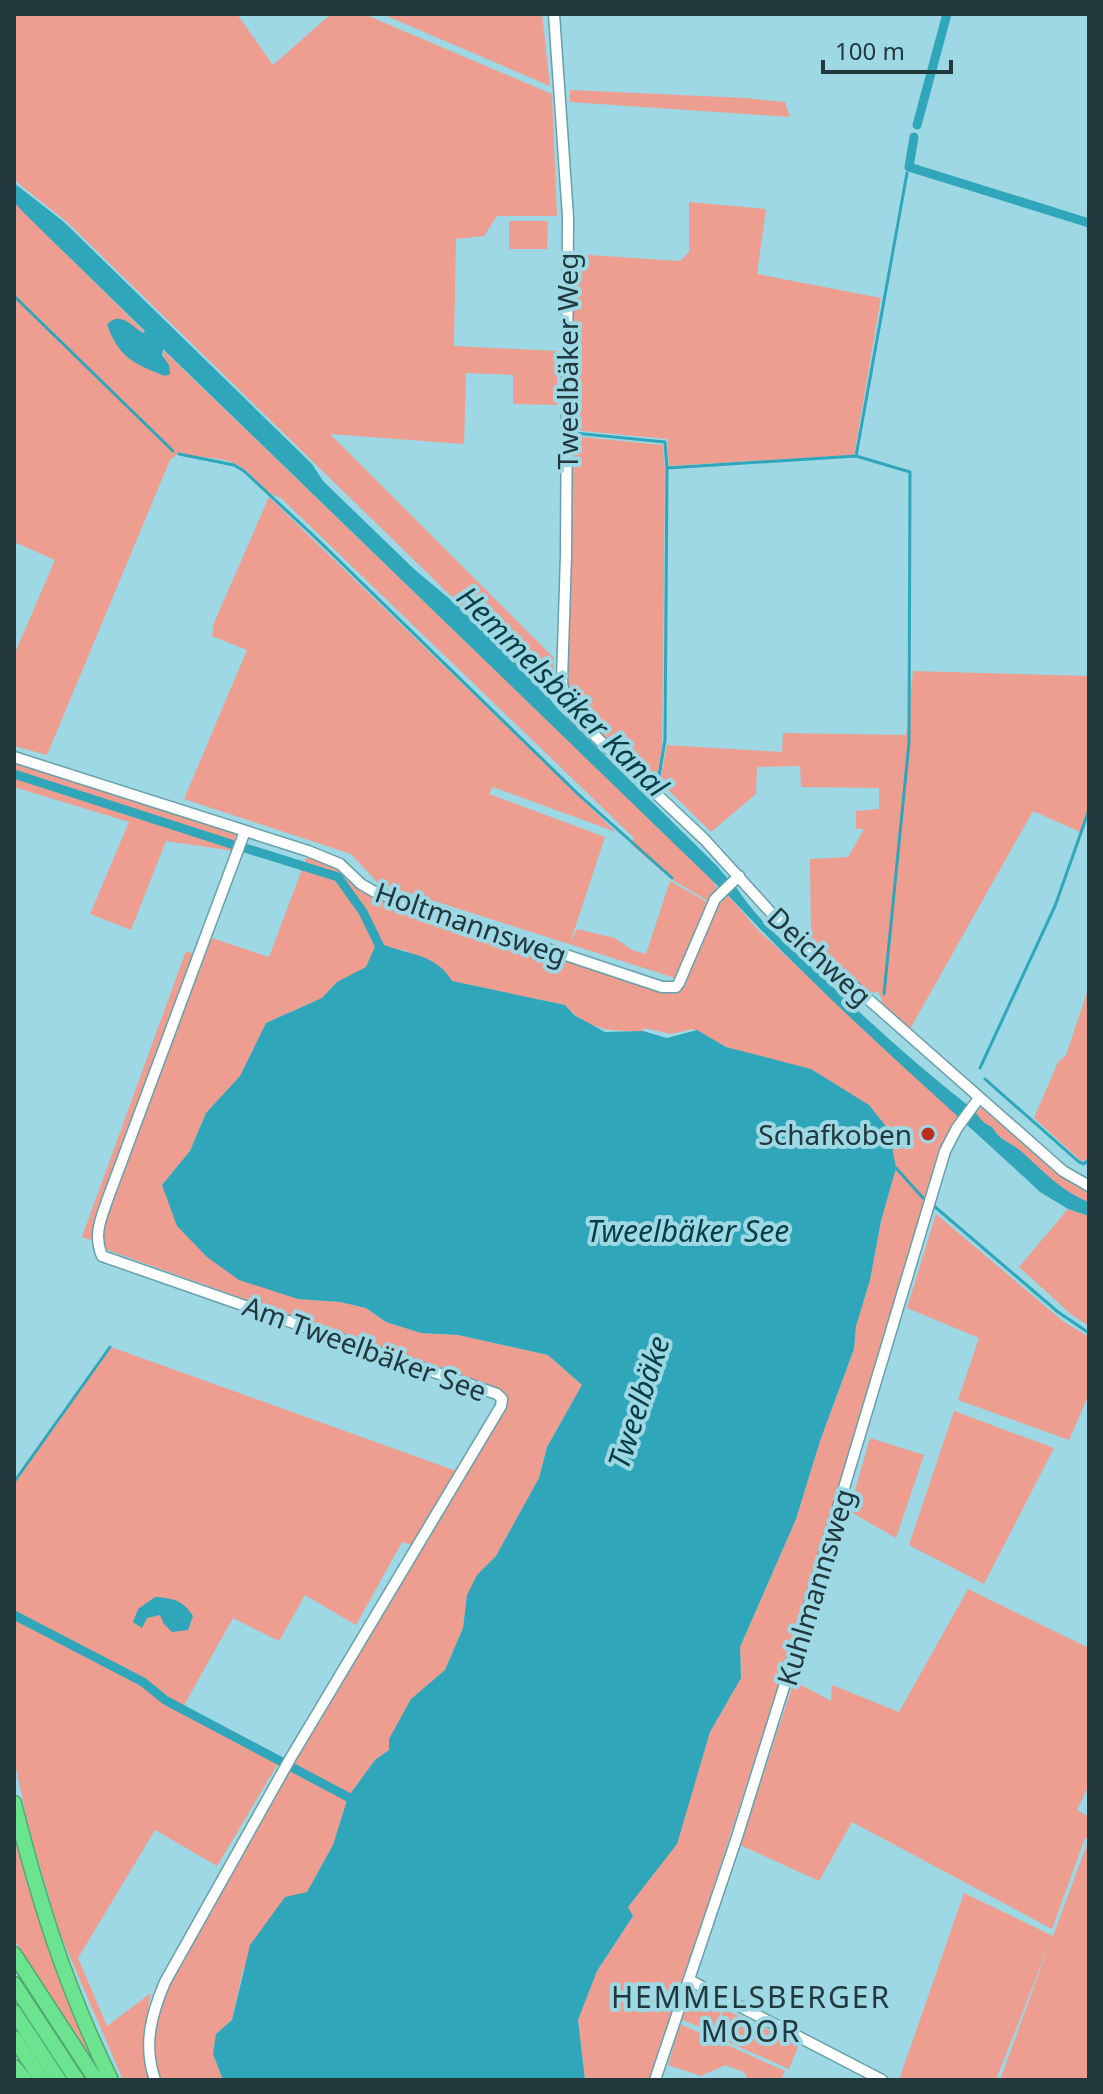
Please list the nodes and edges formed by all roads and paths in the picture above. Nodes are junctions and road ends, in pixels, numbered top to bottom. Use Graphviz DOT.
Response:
graph roads {
  1 [pos="554,14"];
  2 [pos="569,707"];
  3 [pos="14,757"];
  4 [pos="245,831"];
  5 [pos="739,876"];
  6 [pos="977,1100"];
  7 [pos="1087,1181"];
  8 [pos="14,1803"];
  9 [pos="14,1954"];
  10 [pos="689,1980"];
  11 [pos="14,1984"];
  12 [pos="14,2012"];
  13 [pos="14,2038"];
  14 [pos="14,2067"];
  15 [pos="25,2080"];
  16 [pos="42,2080"];
  17 [pos="59,2080"];
  18 [pos="77,2080"];
  19 [pos="96,2080"];
  20 [pos="111,2080"];
  21 [pos="155,2080"];
  22 [pos="655,2080"];
  23 [pos="882,2080"];
  1 -- 2 [label="street, Tweelbäker Weg"];
  2 -- 5 [label="street, Deichweg"];
  3 -- 4 [label="street, Holtmannsweg"];
  4 -- 5 [label="street, Holtmannsweg"];
  4 -- 21 [label="street, Am Tweelbäker See"];
  5 -- 6 [label="street, Deichweg"];
  6 -- 7 [label="street, Deichweg"];
  6 -- 10 [label="street, Kuhlmannsweg"];
  8 -- 20 [label="highway"];
  9 -- 19 [label="highway"];
  10 -- 22 [label="street, Kuhlmannsweg"];
  10 -- 23 [label="street"];
  11 -- 18 [label="highway"];
  12 -- 17 [label="highway"];
  13 -- 16 [label="highway"];
  14 -- 15 [label="highway"];
}
